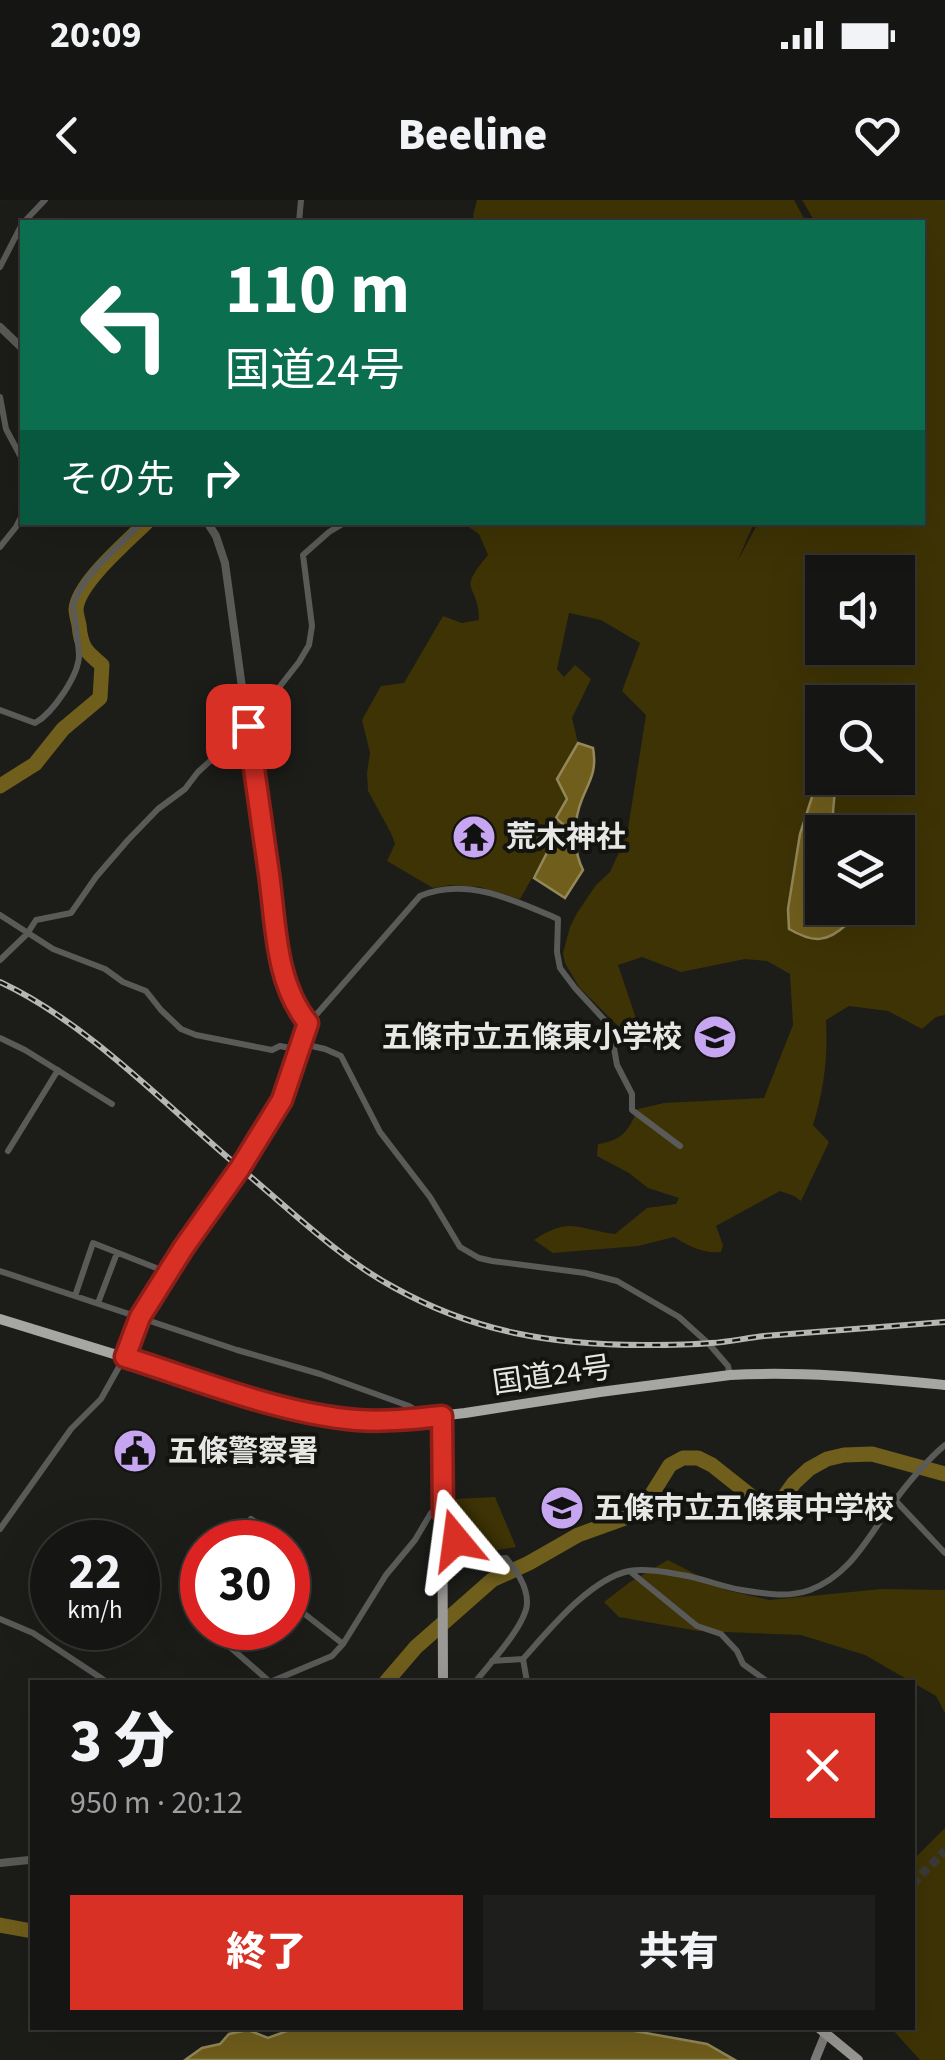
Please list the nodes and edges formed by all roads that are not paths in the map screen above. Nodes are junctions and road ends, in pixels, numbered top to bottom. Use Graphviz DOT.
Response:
graph roads {
  1 [pos="45,200"];
  2 [pos="26,220"];
  3 [pos="20,229"];
  4 [pos="0,267"];
  5 [pos="0,327"];
  6 [pos="20,346"];
  7 [pos="0,397"];
  8 [pos="20,455"];
  9 [pos="20,520"];
  10 [pos="138,525"];
  11 [pos="209,525"];
  12 [pos="341,525"];
  13 [pos="0,547"];
  14 [pos="0,710"];
  15 [pos="248,726"];
  16 [pos="0,915"];
  17 [pos="28,934"];
  18 [pos="0,960"];
  19 [pos="308,1023"];
  20 [pos="0,1038"];
  21 [pos="301,1047"];
  22 [pos="58,1070"];
  23 [pos="112,1104"];
  24 [pos="680,1146"];
  25 [pos="8,1151"];
  26 [pos="117,1253"];
  27 [pos="0,1270"];
  28 [pos="168,1272"];
  29 [pos="75,1296"];
  30 [pos="98,1303"];
  31 [pos="140,1317"];
  32 [pos="0,1319"];
  33 [pos="125,1357"];
  34 [pos="730,1375"];
  35 [pos="945,1385"];
  36 [pos="442,1416"];
  37 [pos="428,1418"];
  38 [pos="942,1447"];
  39 [pos="895,1500"];
  40 [pos="443,1509"];
  41 [pos="0,1529"];
  42 [pos="945,1553"];
  43 [pos="629,1571"];
  44 [pos="310,1618"];
  45 [pos="0,1619"];
  46 [pos="342,1644"];
  47 [pos="234,1650"];
  48 [pos="523,1659"];
  49 [pos="492,1661"];
  50 [pos="104,1680"];
  51 [pos="268,1680"];
  52 [pos="275,1680"];
  53 [pos="443,1680"];
  54 [pos="476,1680"];
  55 [pos="527,1680"];
  56 [pos="765,1680"];
  57 [pos="28,1860"];
  58 [pos="0,1864"];
  59 [pos="825,2030"];
  60 [pos="826,2030"];
  61 [pos="815,2060"];
  62 [pos="858,2060"];
  1 -- 2 [label="street"];
  3 -- 4 [label="street"];
  5 -- 6 [label="street"];
  7 -- 8 [label="street"];
  9 -- 13 [label="street"];
  10 -- 14 [label="street"];
  11 -- 15 [label="street"];
  12 -- 15 [label="street"];
  15 -- 17 [label="street"];
  15 -- 19 [label="street"];
  16 -- 17 [label="street"];
  17 -- 18 [label="street"];
  17 -- 21 [label="street"];
  19 -- 21 [label="street"];
  19 -- 24 [label="street"];
  20 -- 22 [label="street"];
  21 -- 28 [label="street"];
  21 -- 34 [label="street"];
  22 -- 23 [label="street"];
  22 -- 25 [label="street"];
  26 -- 28 [label="street"];
  26 -- 29 [label="street"];
  26 -- 30 [label="street"];
  27 -- 29 [label="street"];
  28 -- 31 [label="street"];
  29 -- 30 [label="street"];
  30 -- 31 [label="street"];
  31 -- 33 [label="street"];
  31 -- 37 [label="street"];
  32 -- 33 [label="highway, 国道24号"];
  33 -- 37 [label="highway, 国道24号"];
  33 -- 41 [label="street"];
  34 -- 35 [label="highway, 国道24号"];
  34 -- 36 [label="highway, 国道24号"];
  36 -- 37 [label="highway, 国道24号"];
  36 -- 40 [label="main road"];
  38 -- 39 [label="street"];
  39 -- 42 [label="street"];
  39 -- 43 [label="street"];
  40 -- 46 [label="street"];
  40 -- 49 [label="street"];
  40 -- 53 [label="main road"];
  43 -- 48 [label="street"];
  43 -- 56 [label="street"];
  44 -- 46 [label="street"];
  45 -- 50 [label="street"];
  46 -- 52 [label="street"];
  47 -- 51 [label="street"];
  48 -- 49 [label="street"];
  48 -- 55 [label="street"];
  49 -- 54 [label="street"];
  57 -- 58 [label="street"];
  59 -- 61 [label="main road"];
  60 -- 62 [label="main road"];
}
